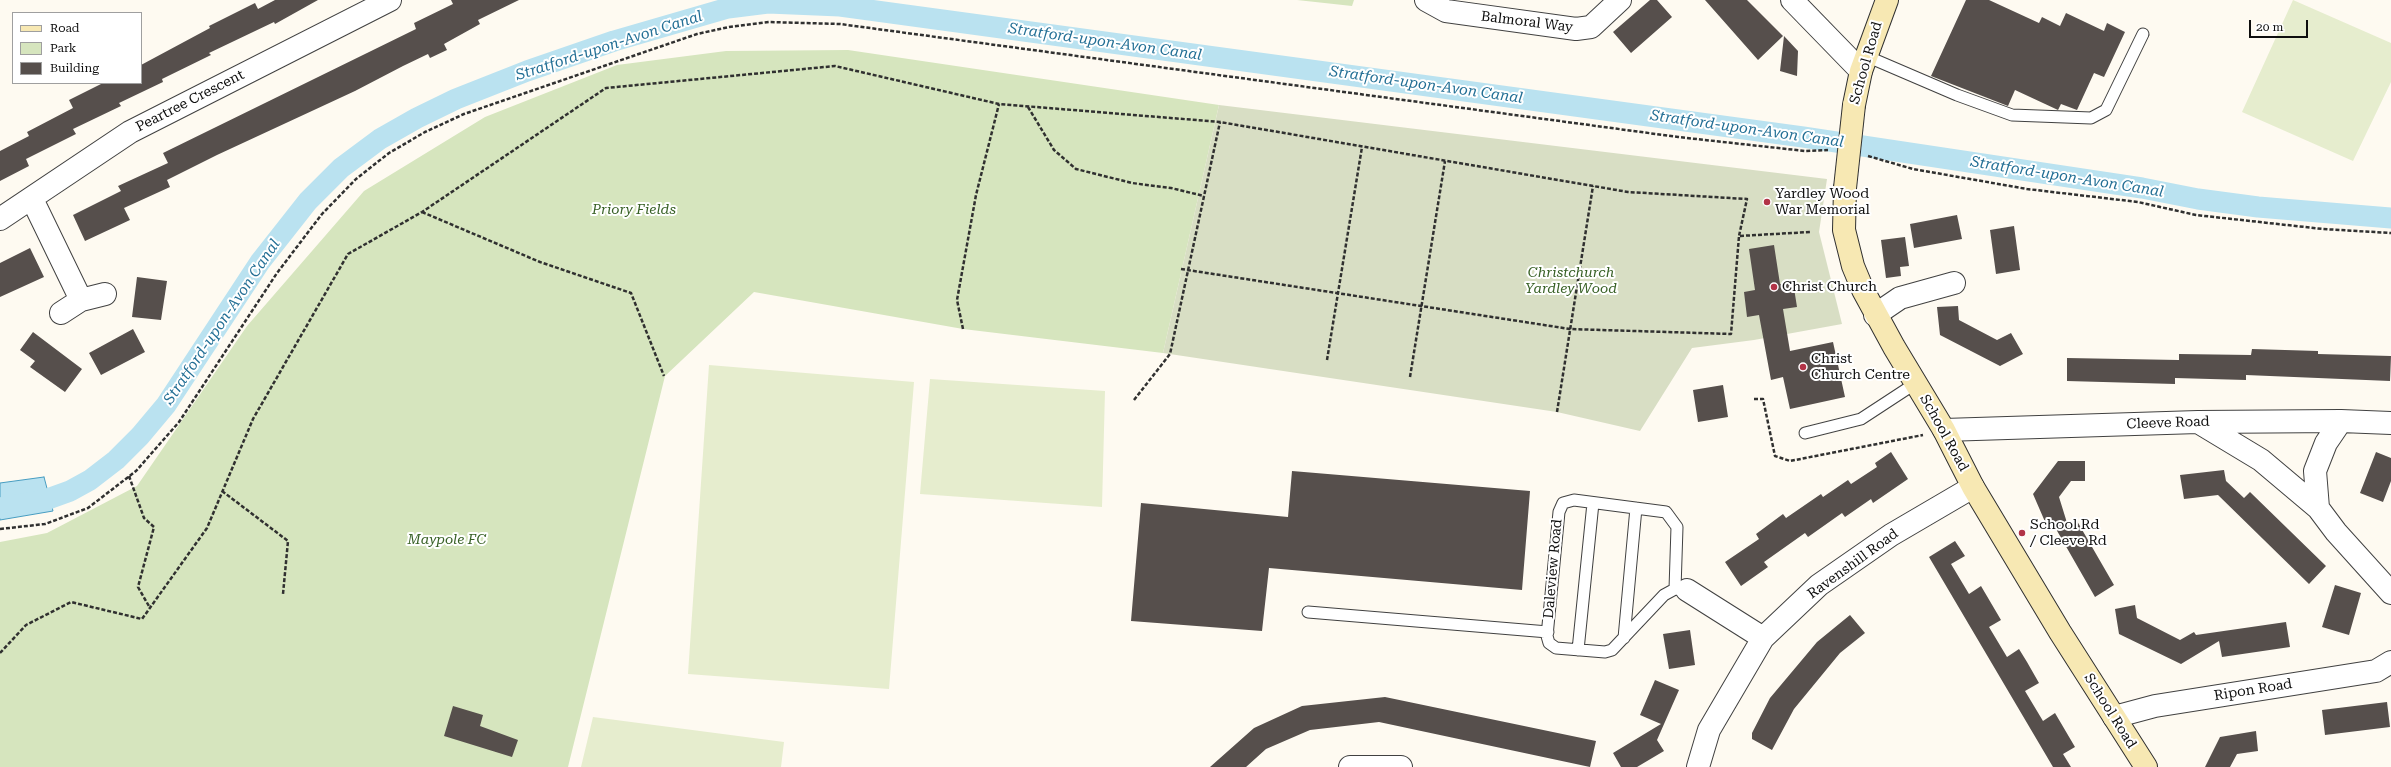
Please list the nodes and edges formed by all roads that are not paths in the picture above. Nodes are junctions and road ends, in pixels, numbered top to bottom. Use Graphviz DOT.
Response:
graph roads {
  1 [pos="390,0"];
  2 [pos="1426,0"];
  3 [pos="1620,0"];
  4 [pos="1792,0"];
  5 [pos="1887,0"];
  6 [pos="2143,34"];
  7 [pos="1864,64"];
  8 [pos="32,198"];
  9 [pos="0,219"];
  10 [pos="1954,283"];
  11 [pos="105,294"];
  12 [pos="81,300"];
  13 [pos="61,313"];
  14 [pos="1876,315"];
  15 [pos="1916,383"];
  16 [pos="2341,421"];
  17 [pos="2198,422"];
  18 [pos="2391,423"];
  19 [pos="1944,430"];
  20 [pos="1805,433"];
  21 [pos="1973,487"];
  22 [pos="1593,503"];
  23 [pos="1636,508"];
  24 [pos="2318,508"];
  25 [pos="1681,590"];
  26 [pos="2391,592"];
  27 [pos="1308,612"];
  28 [pos="1548,632"];
  29 [pos="1624,638"];
  30 [pos="1763,638"];
  31 [pos="1578,650"];
  32 [pos="2391,662"];
  33 [pos="2114,717"];
  34 [pos="1350,767"];
  35 [pos="1401,767"];
  36 [pos="1698,767"];
  37 [pos="2146,767"];
  1 -- 8 [label="street, Peartree Crescent"];
  2 -- 3 [label="street, Balmoral Way"];
  4 -- 7 [label="street"];
  5 -- 7 [label="street, School Road"];
  6 -- 7 [label="lane"];
  7 -- 14 [label="street, School Road, bridge"];
  8 -- 9 [label="street, Peartree Crescent"];
  8 -- 12 [label="street"];
  10 -- 14 [label="street"];
  11 -- 12 [label="street"];
  12 -- 13 [label="street"];
  14 -- 15 [label="street, School Road"];
  15 -- 19 [label="street, School Road"];
  15 -- 20 [label="lane"];
  16 -- 17 [label="street, Cleeve Road"];
  16 -- 18 [label="street, Cleeve Road"];
  16 -- 24 [label="street"];
  17 -- 19 [label="street, Cleeve Road"];
  17 -- 24 [label="street"];
  19 -- 21 [label="street, School Road"];
  21 -- 30 [label="street, Ravenshill Road"];
  21 -- 33 [label="street, School Road"];
  22 -- 23 [label="lane, Daleview Road"];
  22 -- 28 [label="lane, Daleview Road"];
  22 -- 31 [label="lane"];
  23 -- 25 [label="lane, Daleview Road"];
  23 -- 29 [label="lane"];
  24 -- 26 [label="street"];
  25 -- 29 [label="lane, Daleview Road"];
  25 -- 30 [label="street"];
  27 -- 28 [label="lane"];
  28 -- 31 [label="lane, Daleview Road"];
  29 -- 31 [label="lane, Daleview Road"];
  30 -- 36 [label="street, Ravenshill Road"];
  32 -- 33 [label="street, Ripon Road"];
  33 -- 37 [label="street, School Road"];
  34 -- 35 [label="street"];
}
